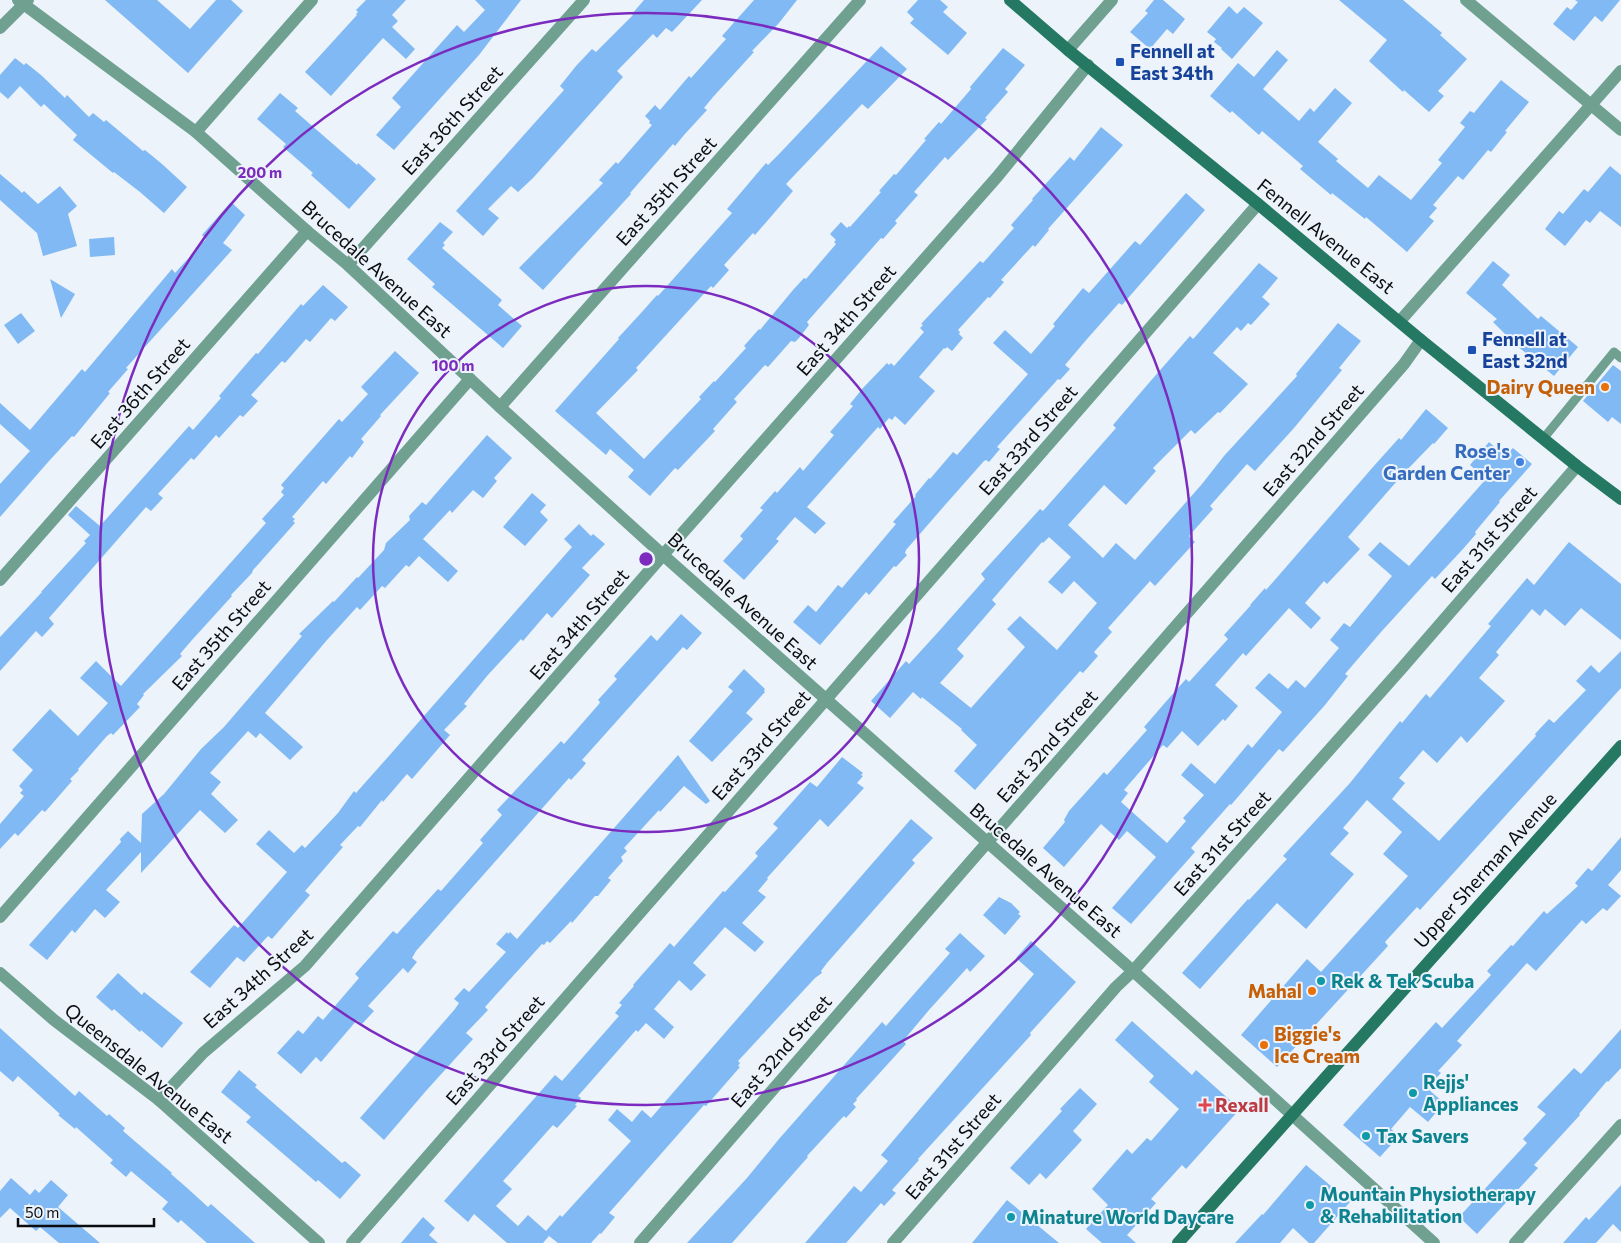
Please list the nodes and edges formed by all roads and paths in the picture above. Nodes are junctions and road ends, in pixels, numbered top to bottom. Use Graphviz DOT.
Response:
graph roads {
  1 [pos="312,0"];
  2 [pos="584,0"];
  3 [pos="860,0"];
  4 [pos="1010,0"];
  5 [pos="1112,0"];
  6 [pos="1466,0"];
  7 [pos="23,1"];
  8 [pos="0,28"];
  9 [pos="1068,50"];
  10 [pos="1088,65"];
  11 [pos="1621,71"];
  12 [pos="1591,105"];
  13 [pos="1621,130"];
  14 [pos="196,132"];
  15 [pos="1258,204"];
  16 [pos="307,231"];
  17 [pos="348,265"];
  18 [pos="1400,321"];
  19 [pos="1421,340"];
  20 [pos="1621,358"];
  21 [pos="470,379"];
  22 [pos="500,407"];
  23 [pos="1544,438"];
  24 [pos="1577,466"];
  25 [pos="1620,500"];
  26 [pos="663,555"];
  27 [pos="0,580"];
  28 [pos="825,699"];
  29 [pos="1621,746"];
  30 [pos="987,843"];
  31 [pos="0,917"];
  32 [pos="1133,971"];
  33 [pos="0,973"];
  34 [pos="159,1100"];
  35 [pos="1292,1116"];
  36 [pos="1621,1126"];
  37 [pos="320,1243"];
  38 [pos="352,1243"];
  39 [pos="640,1243"];
  40 [pos="893,1243"];
  41 [pos="1178,1243"];
  42 [pos="1434,1243"];
  43 [pos="1515,1243"];
  1 -- 14 [label="street"];
  2 -- 17 [label="street, East 36th Street"];
  3 -- 22 [label="street, East 35th Street"];
  4 -- 9 [label="main road, Fennell Avenue East"];
  5 -- 9 [label="street"];
  6 -- 12 [label="street"];
  7 -- 8 [label="street"];
  7 -- 14 [label="street, Brucedale Avenue East"];
  9 -- 10 [label="main road, Fennell Avenue East"];
  10 -- 15 [label="main road, Fennell Avenue East"];
  10 -- 26 [label="street, East 34th Street"];
  11 -- 12 [label="street"];
  12 -- 13 [label="street"];
  12 -- 18 [label="street"];
  14 -- 16 [label="street, Brucedale Avenue East"];
  15 -- 18 [label="main road, Fennell Avenue East"];
  15 -- 28 [label="street, East 33rd Street"];
  16 -- 17 [label="street, Brucedale Avenue East"];
  16 -- 27 [label="street, East 36th Street"];
  17 -- 21 [label="street, Brucedale Avenue East"];
  18 -- 19 [label="main road, Fennell Avenue East"];
  19 -- 23 [label="main road, Fennell Avenue East"];
  19 -- 30 [label="street, East 32nd Street"];
  20 -- 23 [label="lane"];
  21 -- 22 [label="street, Brucedale Avenue East"];
  21 -- 31 [label="street, East 35th Street"];
  22 -- 26 [label="street, Brucedale Avenue East"];
  23 -- 24 [label="main road, Fennell Avenue East"];
  24 -- 25 [label="main road, Fennell Avenue East"];
  24 -- 32 [label="street, East 31st Street"];
  26 -- 28 [label="street, Brucedale Avenue East"];
  26 -- 34 [label="street, East 34th Street"];
  28 -- 30 [label="street, Brucedale Avenue East"];
  28 -- 38 [label="street, East 33rd Street"];
  29 -- 35 [label="main road, Upper Sherman Avenue"];
  30 -- 32 [label="street, Brucedale Avenue East"];
  30 -- 39 [label="street, East 32nd Street"];
  32 -- 35 [label="street, Brucedale Avenue East"];
  32 -- 40 [label="street, East 31st Street"];
  33 -- 34 [label="street, Queensdale Avenue East"];
  34 -- 37 [label="street, Queensdale Avenue East"];
  35 -- 41 [label="main road, Upper Sherman Avenue"];
  35 -- 42 [label="street, Brucedale Avenue East"];
  36 -- 43 [label="street"];
}
